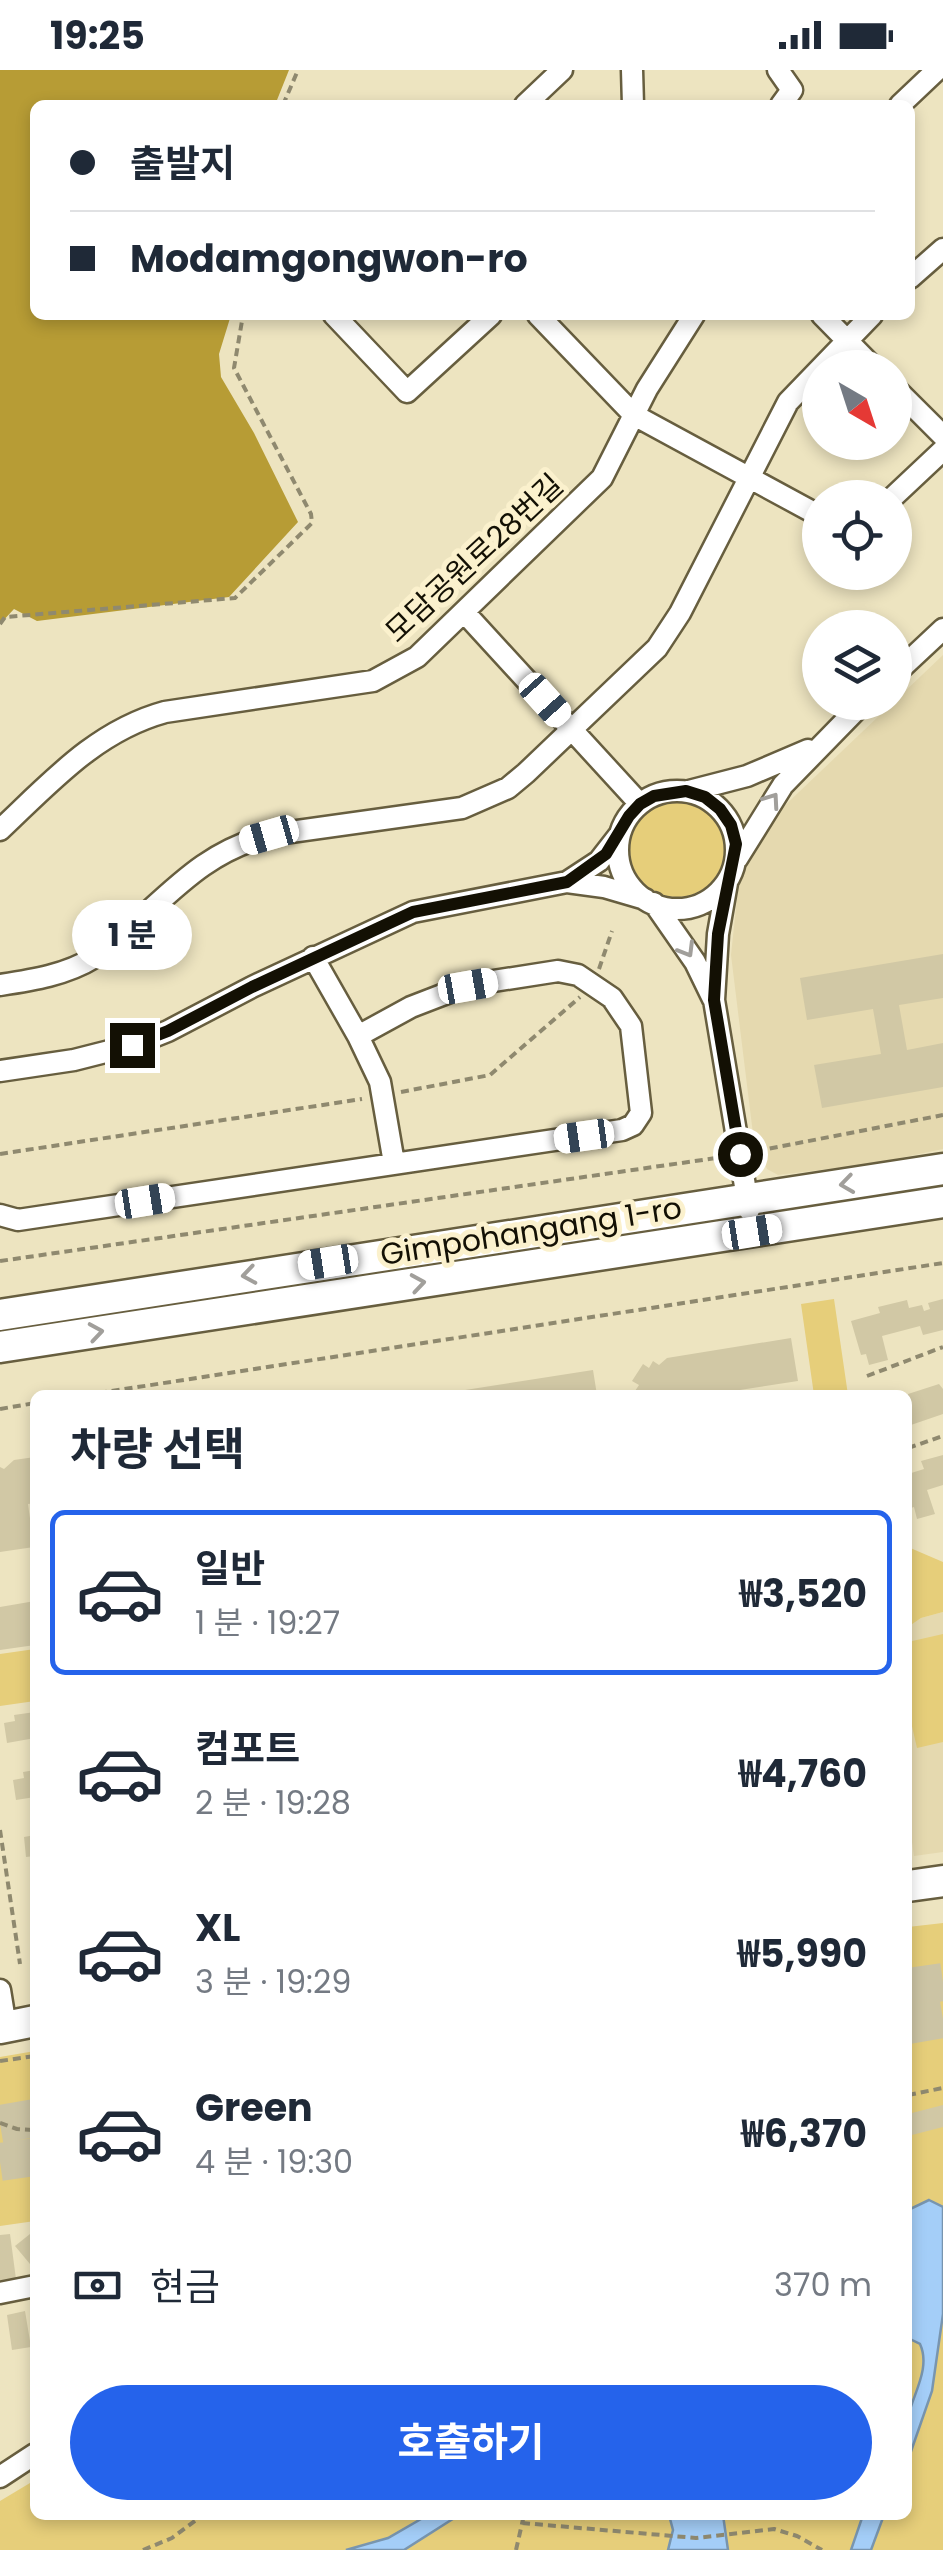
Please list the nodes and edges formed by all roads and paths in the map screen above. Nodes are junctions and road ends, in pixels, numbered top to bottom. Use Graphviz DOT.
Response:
graph roads {
  1 [pos="298,70"];
  2 [pos="562,70"];
  3 [pos="632,70"];
  4 [pos="778,70"];
  5 [pos="936,80"];
  6 [pos="285,100"];
  7 [pos="531,100"];
  8 [pos="633,100"];
  9 [pos="785,100"];
  10 [pos="907,100"];
  11 [pos="943,249"];
  12 [pos="915,274"];
  13 [pos="242,320"];
  14 [pos="339,320"];
  15 [pos="486,320"];
  16 [pos="543,320"];
  17 [pos="691,320"];
  18 [pos="827,320"];
  19 [pos="867,320"];
  20 [pos="846,340"];
  21 [pos="856,350"];
  22 [pos="912,405"];
  23 [pos="634,415"];
  24 [pos="943,436"];
  25 [pos="943,450"];
  26 [pos="749,478"];
  27 [pos="911,480"];
  28 [pos="802,506"];
  29 [pos="464,612"];
  30 [pos="0,624"];
  31 [pos="943,629"];
  32 [pos="912,658"];
  33 [pos="845,720"];
  34 [pos="572,730"];
  35 [pos="819,745"];
  36 [pos="686,791"];
  37 [pos="640,804"];
  38 [pos="0,830"];
  39 [pos="621,833"];
  40 [pos="731,872"];
  41 [pos="567,882"];
  42 [pos="650,901"];
  43 [pos="612,931"];
  44 [pos="313,958"];
  45 [pos="0,984"];
  46 [pos="594,984"];
  47 [pos="714,1000"];
  48 [pos="358,1036"];
  49 [pos="0,1071"];
  50 [pos="384,1096"];
  51 [pos="943,1115"];
  52 [pos="0,1154"];
  53 [pos="740,1154"];
  54 [pos="394,1163"];
  55 [pos="943,1169"];
  56 [pos="746,1198"];
  57 [pos="943,1202"];
  58 [pos="0,1215"];
  59 [pos="752,1232"];
  60 [pos="0,1261"];
  61 [pos="943,1263"];
  62 [pos="0,1315"];
  63 [pos="0,1347"];
  64 [pos="943,1347"];
  65 [pos="867,1376"];
  66 [pos="118,1390"];
  67 [pos="30,1404"];
  68 [pos="0,1409"];
  69 [pos="943,1436"];
  70 [pos="912,1447"];
  71 [pos="0,1830"];
  72 [pos="943,1884"];
  73 [pos="912,1888"];
  74 [pos="20,1964"];
  75 [pos="0,1990"];
  76 [pos="19,2025"];
  77 [pos="30,2057"];
  78 [pos="0,2061"];
  79 [pos="943,2088"];
  80 [pos="912,2095"];
  81 [pos="0,2123"];
  82 [pos="30,2130"];
  83 [pos="30,2287"];
  84 [pos="0,2293"];
  85 [pos="30,2457"];
  86 [pos="0,2477"];
  87 [pos="197,2520"];
  88 [pos="523,2520"];
  89 [pos="522,2523"];
  90 [pos="820,2548"];
  91 [pos="143,2550"];
  92 [pos="516,2550"];
  1 -- 6 [label="path"];
  2 -- 7 [label="street"];
  3 -- 8 [label="street"];
  4 -- 9 [label="street"];
  5 -- 10 [label="street"];
  11 -- 12 [label="street"];
  13 -- 30 [label="path"];
  14 -- 15 [label="street"];
  16 -- 23 [label="street"];
  17 -- 23 [label="street, 모담공원로28번길"];
  18 -- 20 [label="street"];
  19 -- 20 [label="street"];
  20 -- 21 [label="street"];
  20 -- 26 [label="street"];
  22 -- 24 [label="street"];
  23 -- 26 [label="street"];
  23 -- 29 [label="street, 모담공원로28번길"];
  25 -- 27 [label="street"];
  26 -- 28 [label="street"];
  26 -- 34 [label="street"];
  29 -- 34 [label="street"];
  29 -- 38 [label="street, 모담공원로28번길"];
  31 -- 32 [label="street"];
  33 -- 35 [label="street"];
  34 -- 37 [label="street"];
  34 -- 45 [label="street"];
  35 -- 36 [label="street"];
  40 -- 35 [label="street, one-way"];
  36 -- 37 [label="street"];
  36 -- 40 [label="street"];
  37 -- 39 [label="street"];
  39 -- 41 [label="street"];
  39 -- 42 [label="street"];
  40 -- 42 [label="street"];
  40 -- 47 [label="street"];
  41 -- 42 [label="street"];
  41 -- 44 [label="street"];
  42 -- 47 [label="street, one-way"];
  43 -- 46 [label="path"];
  44 -- 48 [label="street"];
  44 -- 49 [label="street"];
  46 -- 48 [label="street"];
  46 -- 50 [label="path"];
  46 -- 54 [label="street"];
  47 -- 53 [label="street"];
  48 -- 50 [label="street"];
  50 -- 52 [label="path"];
  50 -- 54 [label="street"];
  51 -- 53 [label="path"];
  53 -- 56 [label="street"];
  53 -- 60 [label="path"];
  54 -- 58 [label="street"];
  55 -- 56 [label="street, Gimpohangang 1-ro, one-way"];
  56 -- 59 [label="street"];
  56 -- 62 [label="street, Gimpohangang 1-ro, one-way"];
  57 -- 59 [label="street, Gimpohangang 1-ro"];
  63 -- 59 [label="street, Gimpohangang 1-ro, one-way"];
  61 -- 66 [label="path"];
  64 -- 65 [label="path"];
  67 -- 68 [label="path"];
  69 -- 70 [label="path"];
  71 -- 74 [label="path"];
  72 -- 73 [label="street"];
  75 -- 76 [label="street"];
  77 -- 78 [label="path"];
  79 -- 80 [label="path"];
  81 -- 82 [label="path"];
  83 -- 84 [label="street"];
  85 -- 86 [label="street"];
  87 -- 91 [label="path"];
  88 -- 89 [label="path"];
  89 -- 90 [label="path"];
  89 -- 92 [label="path"];
}
